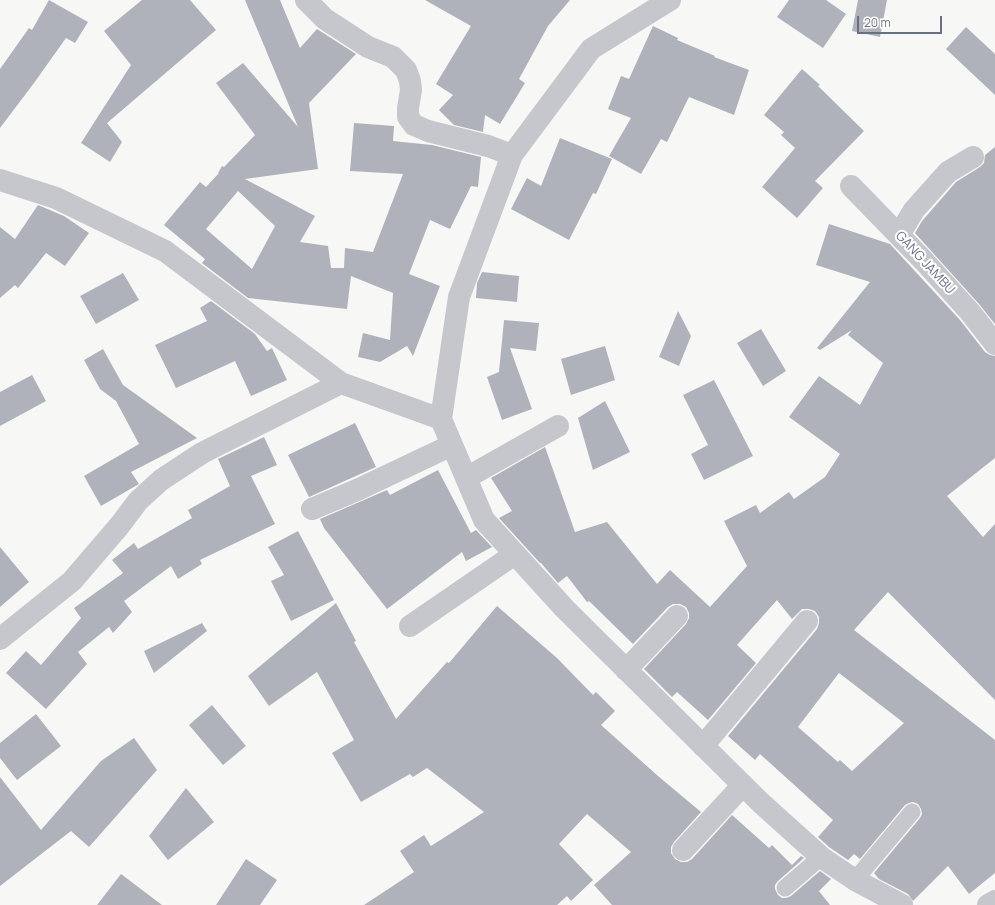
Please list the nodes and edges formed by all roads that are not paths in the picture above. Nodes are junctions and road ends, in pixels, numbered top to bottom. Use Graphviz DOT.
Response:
graph roads {
  1 [pos="306,0"];
  2 [pos="670,0"];
  3 [pos="512,155"];
  4 [pos="973,157"];
  5 [pos="0,180"];
  6 [pos="851,186"];
  7 [pos="899,236"];
  8 [pos="995,344"];
  9 [pos="341,383"];
  10 [pos="441,419"];
  11 [pos="558,426"];
  12 [pos="452,445"];
  13 [pos="466,478"];
  14 [pos="312,509"];
  15 [pos="515,554"];
  16 [pos="678,616"];
  17 [pos="806,621"];
  18 [pos="410,626"];
  19 [pos="0,639"];
  20 [pos="626,670"];
  21 [pos="704,746"];
  22 [pos="743,785"];
  23 [pos="912,812"];
  24 [pos="683,850"];
  25 [pos="821,857"];
  26 [pos="855,880"];
  27 [pos="785,888"];
  28 [pos="995,900"];
  29 [pos="902,905"];
  30 [pos="988,905"];
  1 -- 3 [label="street"];
  2 -- 3 [label="street"];
  3 -- 10 [label="street"];
  4 -- 7 [label="street"];
  5 -- 9 [label="street"];
  6 -- 7 [label="street, GANG JAMBU"];
  7 -- 8 [label="street, GANG JAMBU"];
  9 -- 10 [label="street"];
  9 -- 19 [label="street"];
  10 -- 12 [label="street"];
  11 -- 13 [label="street"];
  12 -- 13 [label="street"];
  12 -- 14 [label="street"];
  13 -- 15 [label="street"];
  15 -- 18 [label="street"];
  15 -- 20 [label="street"];
  16 -- 20 [label="street"];
  17 -- 21 [label="street"];
  20 -- 21 [label="street"];
  21 -- 22 [label="street"];
  22 -- 24 [label="street"];
  22 -- 25 [label="street"];
  23 -- 26 [label="lane"];
  25 -- 26 [label="street"];
  25 -- 27 [label="lane"];
  26 -- 29 [label="street"];
  28 -- 30 [label="street"];
}
